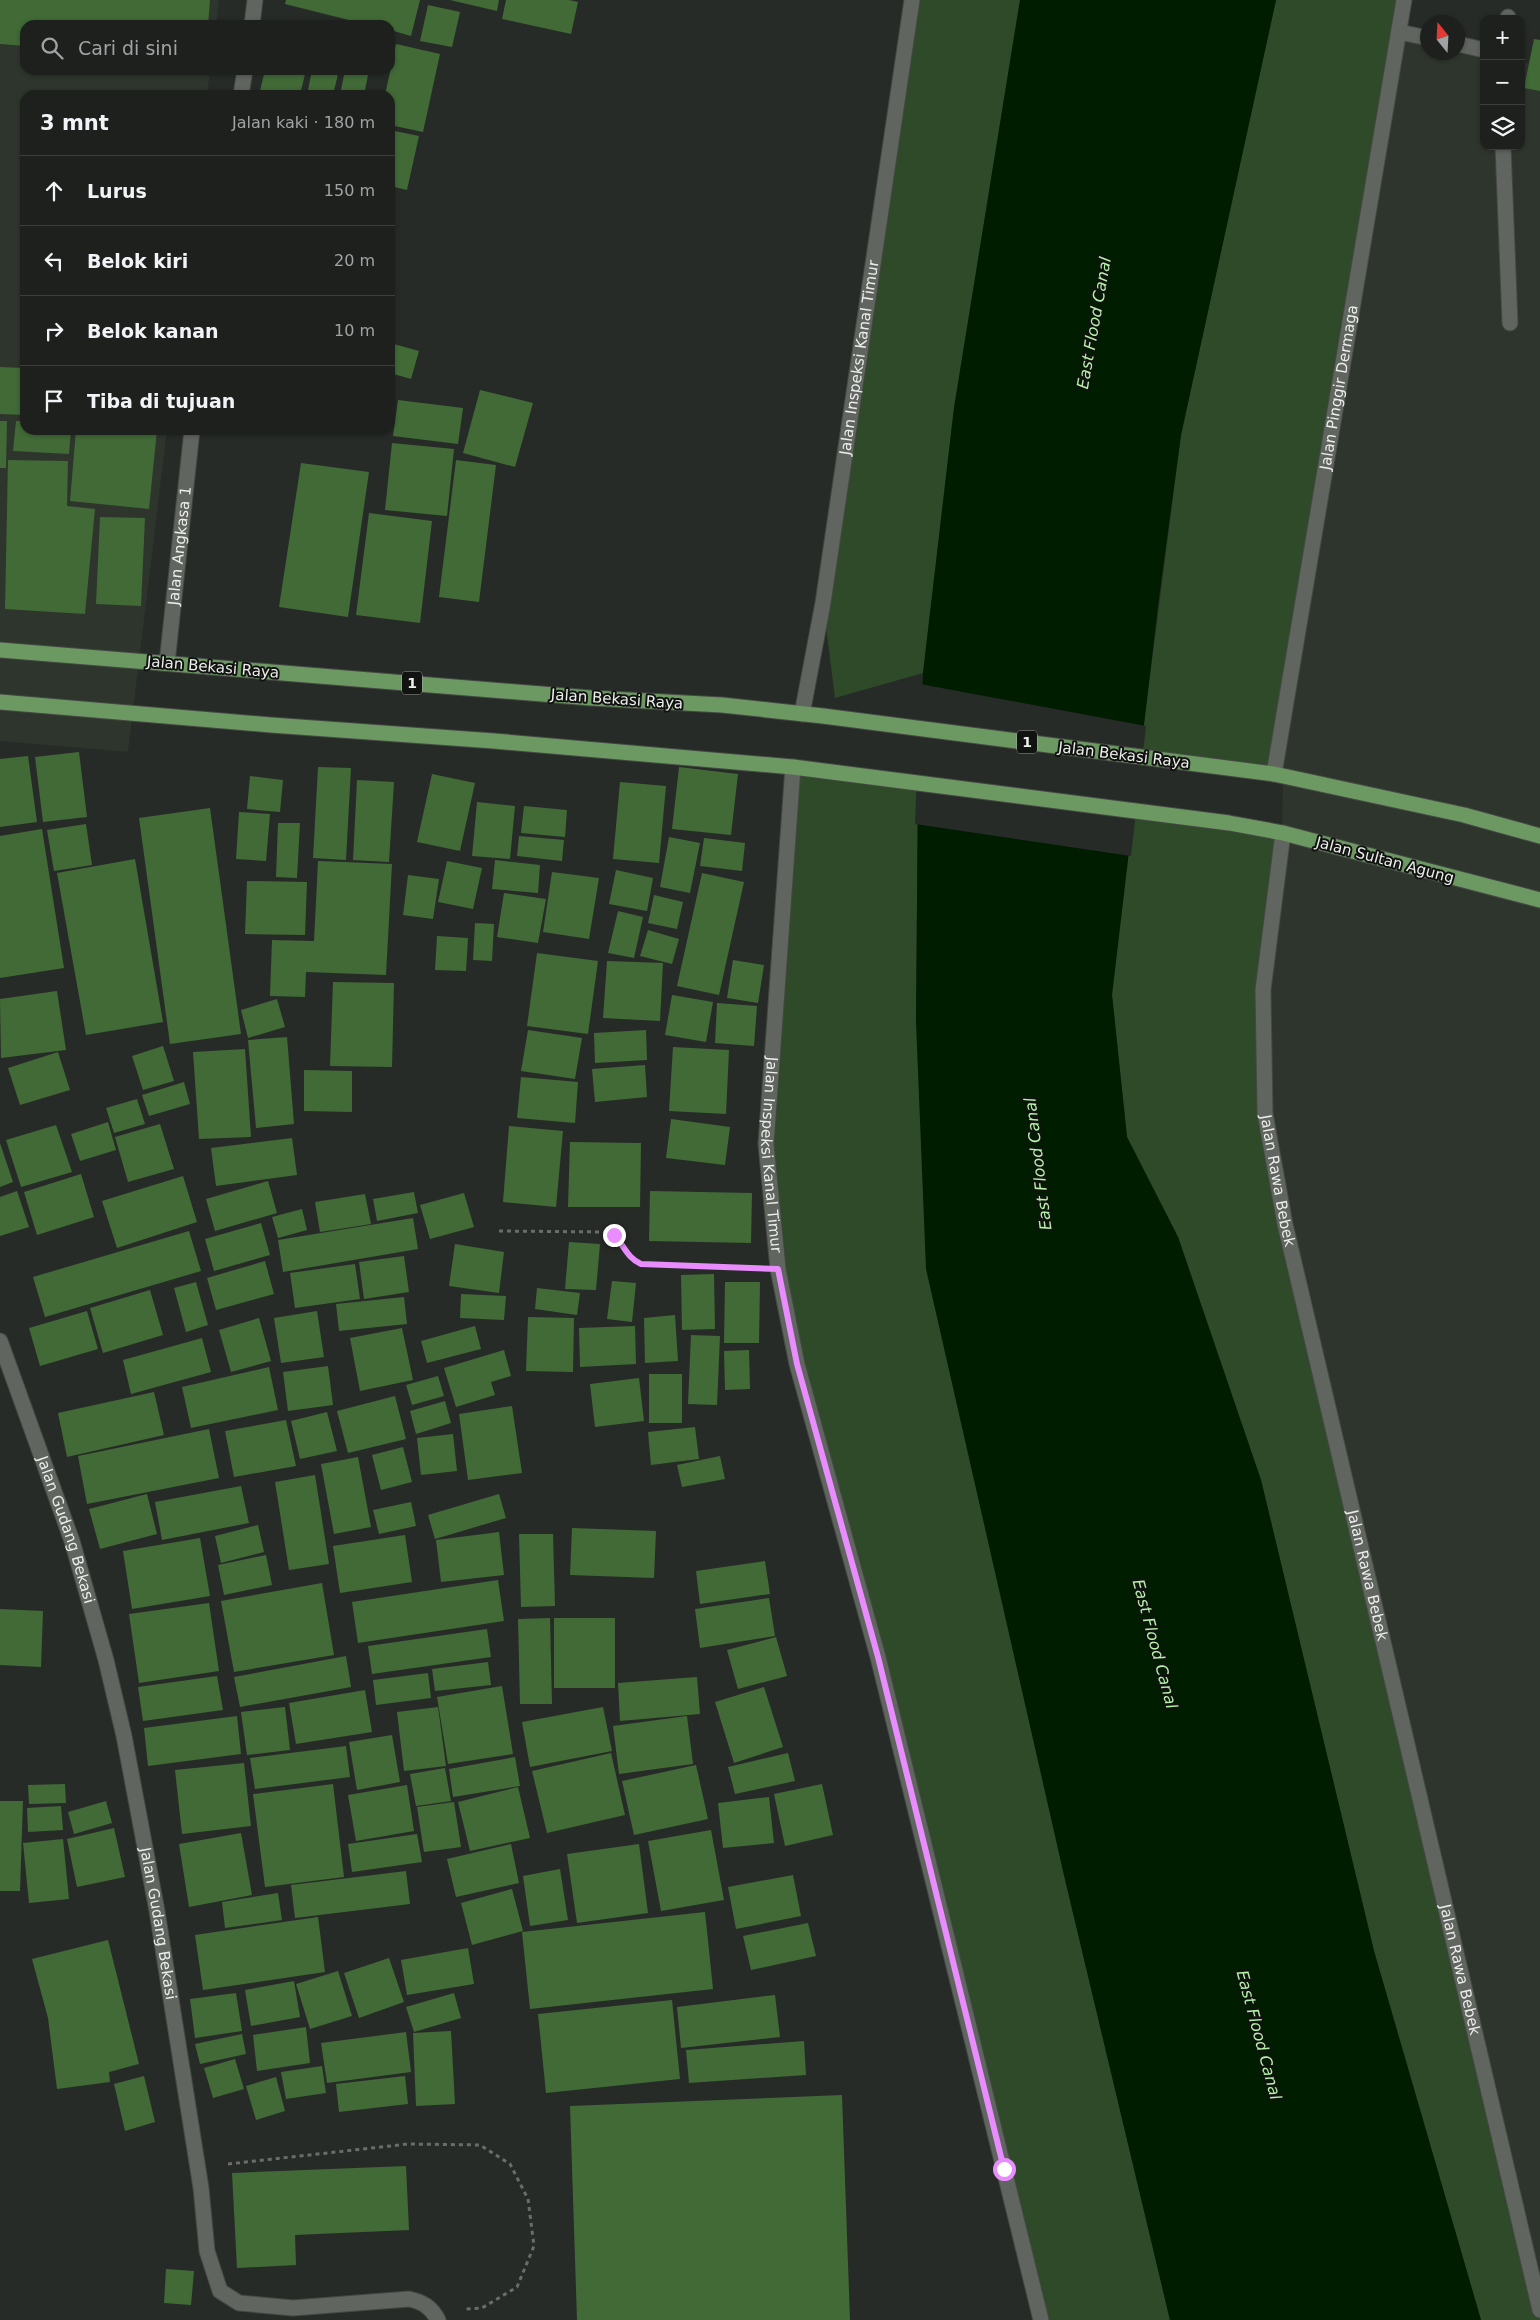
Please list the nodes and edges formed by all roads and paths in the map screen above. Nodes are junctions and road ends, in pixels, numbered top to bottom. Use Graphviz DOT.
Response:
graph roads {
  1 [pos="255,0"];
  2 [pos="912,0"];
  3 [pos="1404,0"];
  4 [pos="253,20"];
  5 [pos="1399,32"];
  6 [pos="1420,36"];
  7 [pos="1465,46"];
  8 [pos="1480,49"];
  9 [pos="244,75"];
  10 [pos="242,90"];
  11 [pos="1504,150"];
  12 [pos="1510,323"];
  13 [pos="191,435"];
  14 [pos="0,650"];
  15 [pos="166,663"];
  16 [pos="0,702"];
  17 [pos="802,714"];
  18 [pos="793,767"];
  19 [pos="1274,774"];
  20 [pos="1283,833"];
  21 [pos="1540,836"];
  22 [pos="1540,900"];
  23 [pos="499,1231"];
  24 [pos="778,1269"];
  25 [pos="0,1341"];
  26 [pos="198,2168"];
  27 [pos="1540,2310"];
  28 [pos="436,2316"];
  29 [pos="1041,2320"];
  1 -- 4 [label="street"];
  2 -- 17 [label="street, Jalan Inspeksi Kanal Timur"];
  3 -- 5 [label="street, Jalan Pinggir Dermaga"];
  5 -- 6 [label="street"];
  5 -- 19 [label="street, Jalan Pinggir Dermaga"];
  7 -- 8 [label="street"];
  9 -- 10 [label="street"];
  11 -- 12 [label="street"];
  13 -- 15 [label="street, Jalan Angkasa 1"];
  14 -- 15 [label="highway, Jalan Bekasi Raya / 1"];
  15 -- 17 [label="highway, Jalan Bekasi Raya / 1"];
  16 -- 18 [label="highway"];
  17 -- 19 [label="highway, Jalan Bekasi Raya / 1"];
  18 -- 20 [label="highway, Jalan Sultan Agung"];
  18 -- 24 [label="street, Jalan Inspeksi Kanal Timur"];
  19 -- 21 [label="highway, 1"];
  20 -- 22 [label="highway, Jalan Sultan Agung"];
  20 -- 27 [label="street, Jalan Rawa Bebek"];
  23 -- 24 [label="path"];
  24 -- 29 [label="street, Jalan Inspeksi Kanal Timur"];
  25 -- 26 [label="street, Jalan Gudang Bekasi"];
  26 -- 28 [label="street, Jalan Gudang Bekasi"];
  26 -- 28 [label="path"];
}
